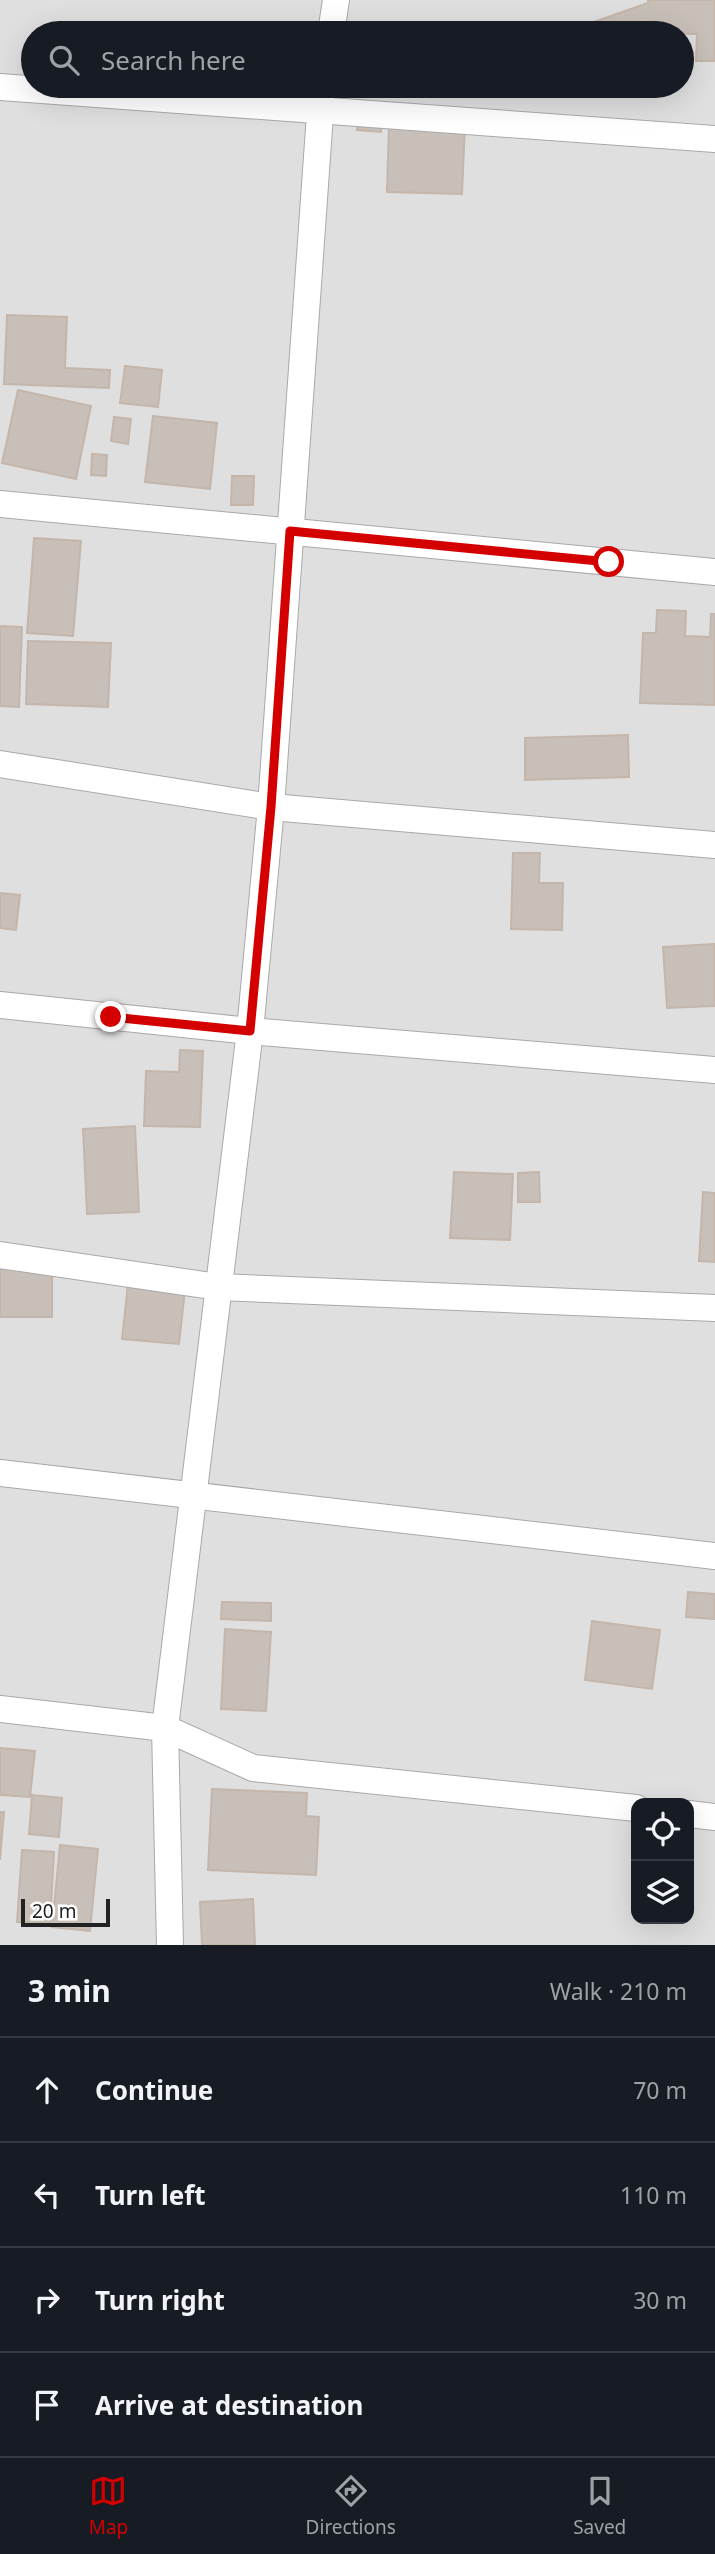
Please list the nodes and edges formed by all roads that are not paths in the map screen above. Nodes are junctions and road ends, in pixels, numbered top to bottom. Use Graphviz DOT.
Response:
graph roads {
  1 [pos="336,0"];
  2 [pos="333,21"];
  3 [pos="0,87"];
  4 [pos="21,88"];
  5 [pos="294,98"];
  6 [pos="321,99"];
  7 [pos="715,139"];
  8 [pos="0,504"];
  9 [pos="290,531"];
  10 [pos="715,572"];
  11 [pos="0,764"];
  12 [pos="271,807"];
  13 [pos="715,845"];
  14 [pos="0,1005"];
  15 [pos="250,1031"];
  16 [pos="715,1070"];
  17 [pos="0,1255"];
  18 [pos="218,1287"];
  19 [pos="715,1308"];
  20 [pos="0,1473"];
  21 [pos="193,1497"];
  22 [pos="715,1556"];
  23 [pos="0,1709"];
  24 [pos="165,1728"];
  25 [pos="631,1807"];
  26 [pos="694,1814"];
  27 [pos="715,1816"];
  28 [pos="170,1945"];
  1 -- 2 [label="street"];
  3 -- 4 [label="street"];
  5 -- 6 [label="street"];
  6 -- 7 [label="street"];
  6 -- 9 [label="street"];
  8 -- 9 [label="street"];
  9 -- 10 [label="street"];
  9 -- 12 [label="street"];
  11 -- 12 [label="street"];
  12 -- 13 [label="street"];
  12 -- 15 [label="street"];
  14 -- 15 [label="street"];
  15 -- 16 [label="street"];
  15 -- 18 [label="street"];
  17 -- 18 [label="street"];
  18 -- 19 [label="street"];
  18 -- 21 [label="street"];
  20 -- 21 [label="street"];
  21 -- 22 [label="street"];
  21 -- 24 [label="street"];
  23 -- 24 [label="street"];
  24 -- 25 [label="street"];
  24 -- 28 [label="street"];
  26 -- 27 [label="street"];
}
